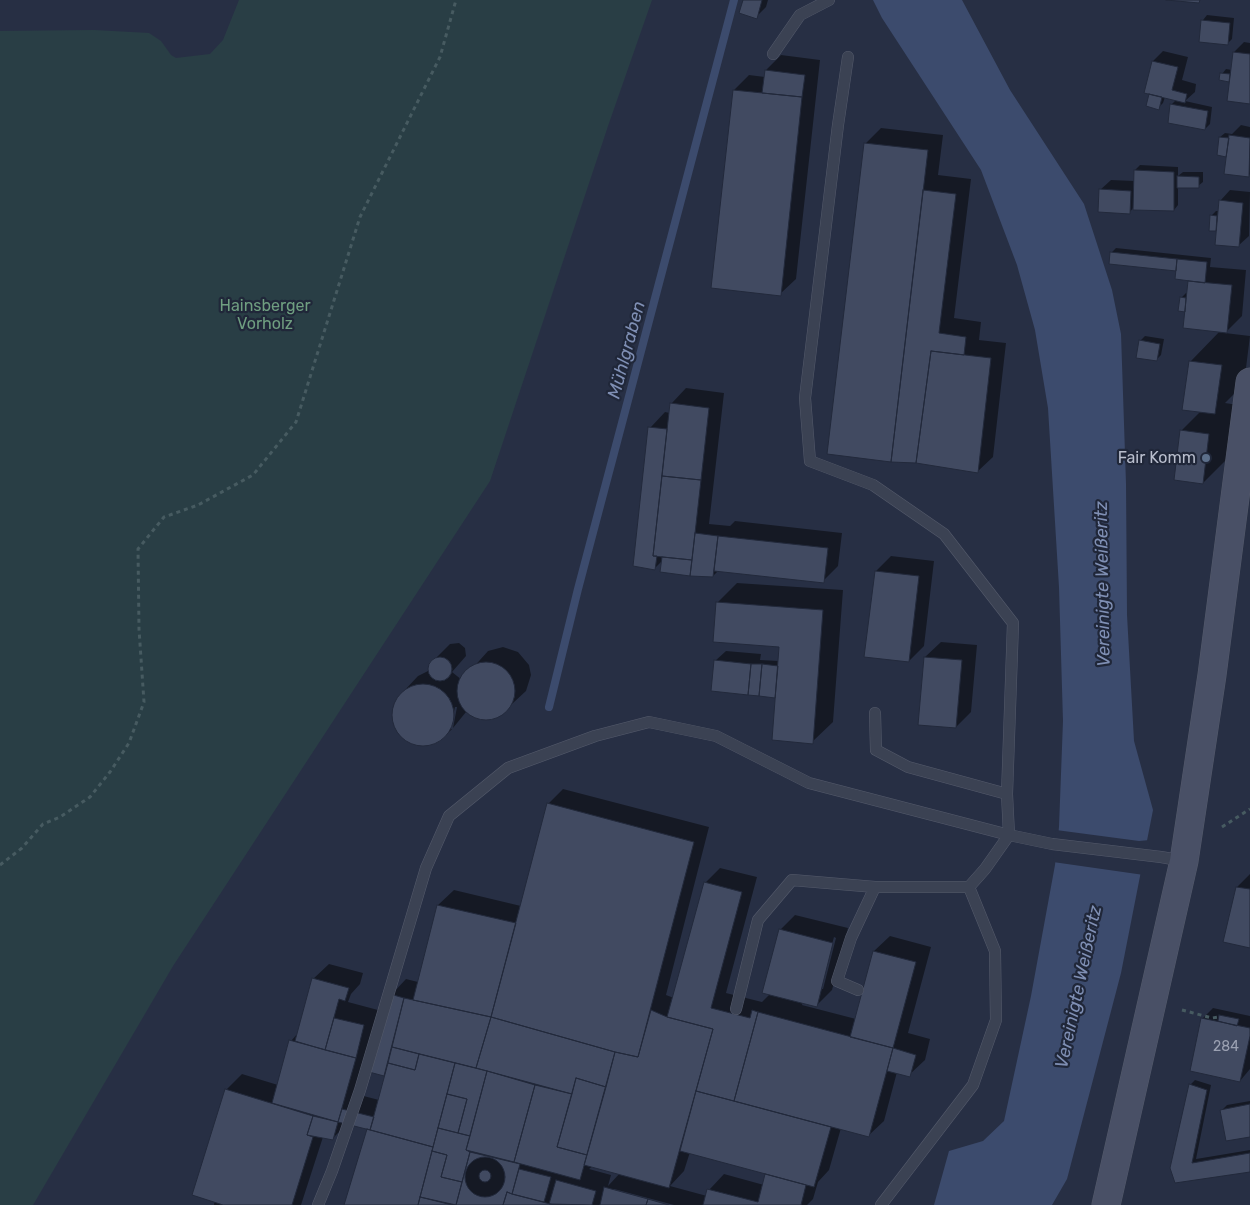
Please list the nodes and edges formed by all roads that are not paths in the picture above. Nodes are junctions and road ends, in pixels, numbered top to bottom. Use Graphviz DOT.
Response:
graph roads {
  1 [pos="829,0"];
  2 [pos="773,54"];
  3 [pos="848,57"];
  4 [pos="1250,382"];
  5 [pos="875,713"];
  6 [pos="1007,794"];
  7 [pos="1010,835"];
  8 [pos="1184,861"];
  9 [pos="875,887"];
  10 [pos="969,887"];
  11 [pos="858,990"];
  12 [pos="736,1009"];
  13 [pos="318,1205"];
  14 [pos="881,1205"];
  15 [pos="1106,1205"];
  1 -- 2 [label="lane"];
  3 -- 6 [label="lane"];
  4 -- 8 [label="main road"];
  5 -- 6 [label="lane"];
  6 -- 7 [label="lane"];
  7 -- 8 [label="lane"];
  7 -- 10 [label="lane"];
  7 -- 13 [label="lane"];
  8 -- 15 [label="main road"];
  9 -- 10 [label="lane"];
  9 -- 11 [label="lane"];
  9 -- 12 [label="lane"];
  10 -- 14 [label="lane"];
}
